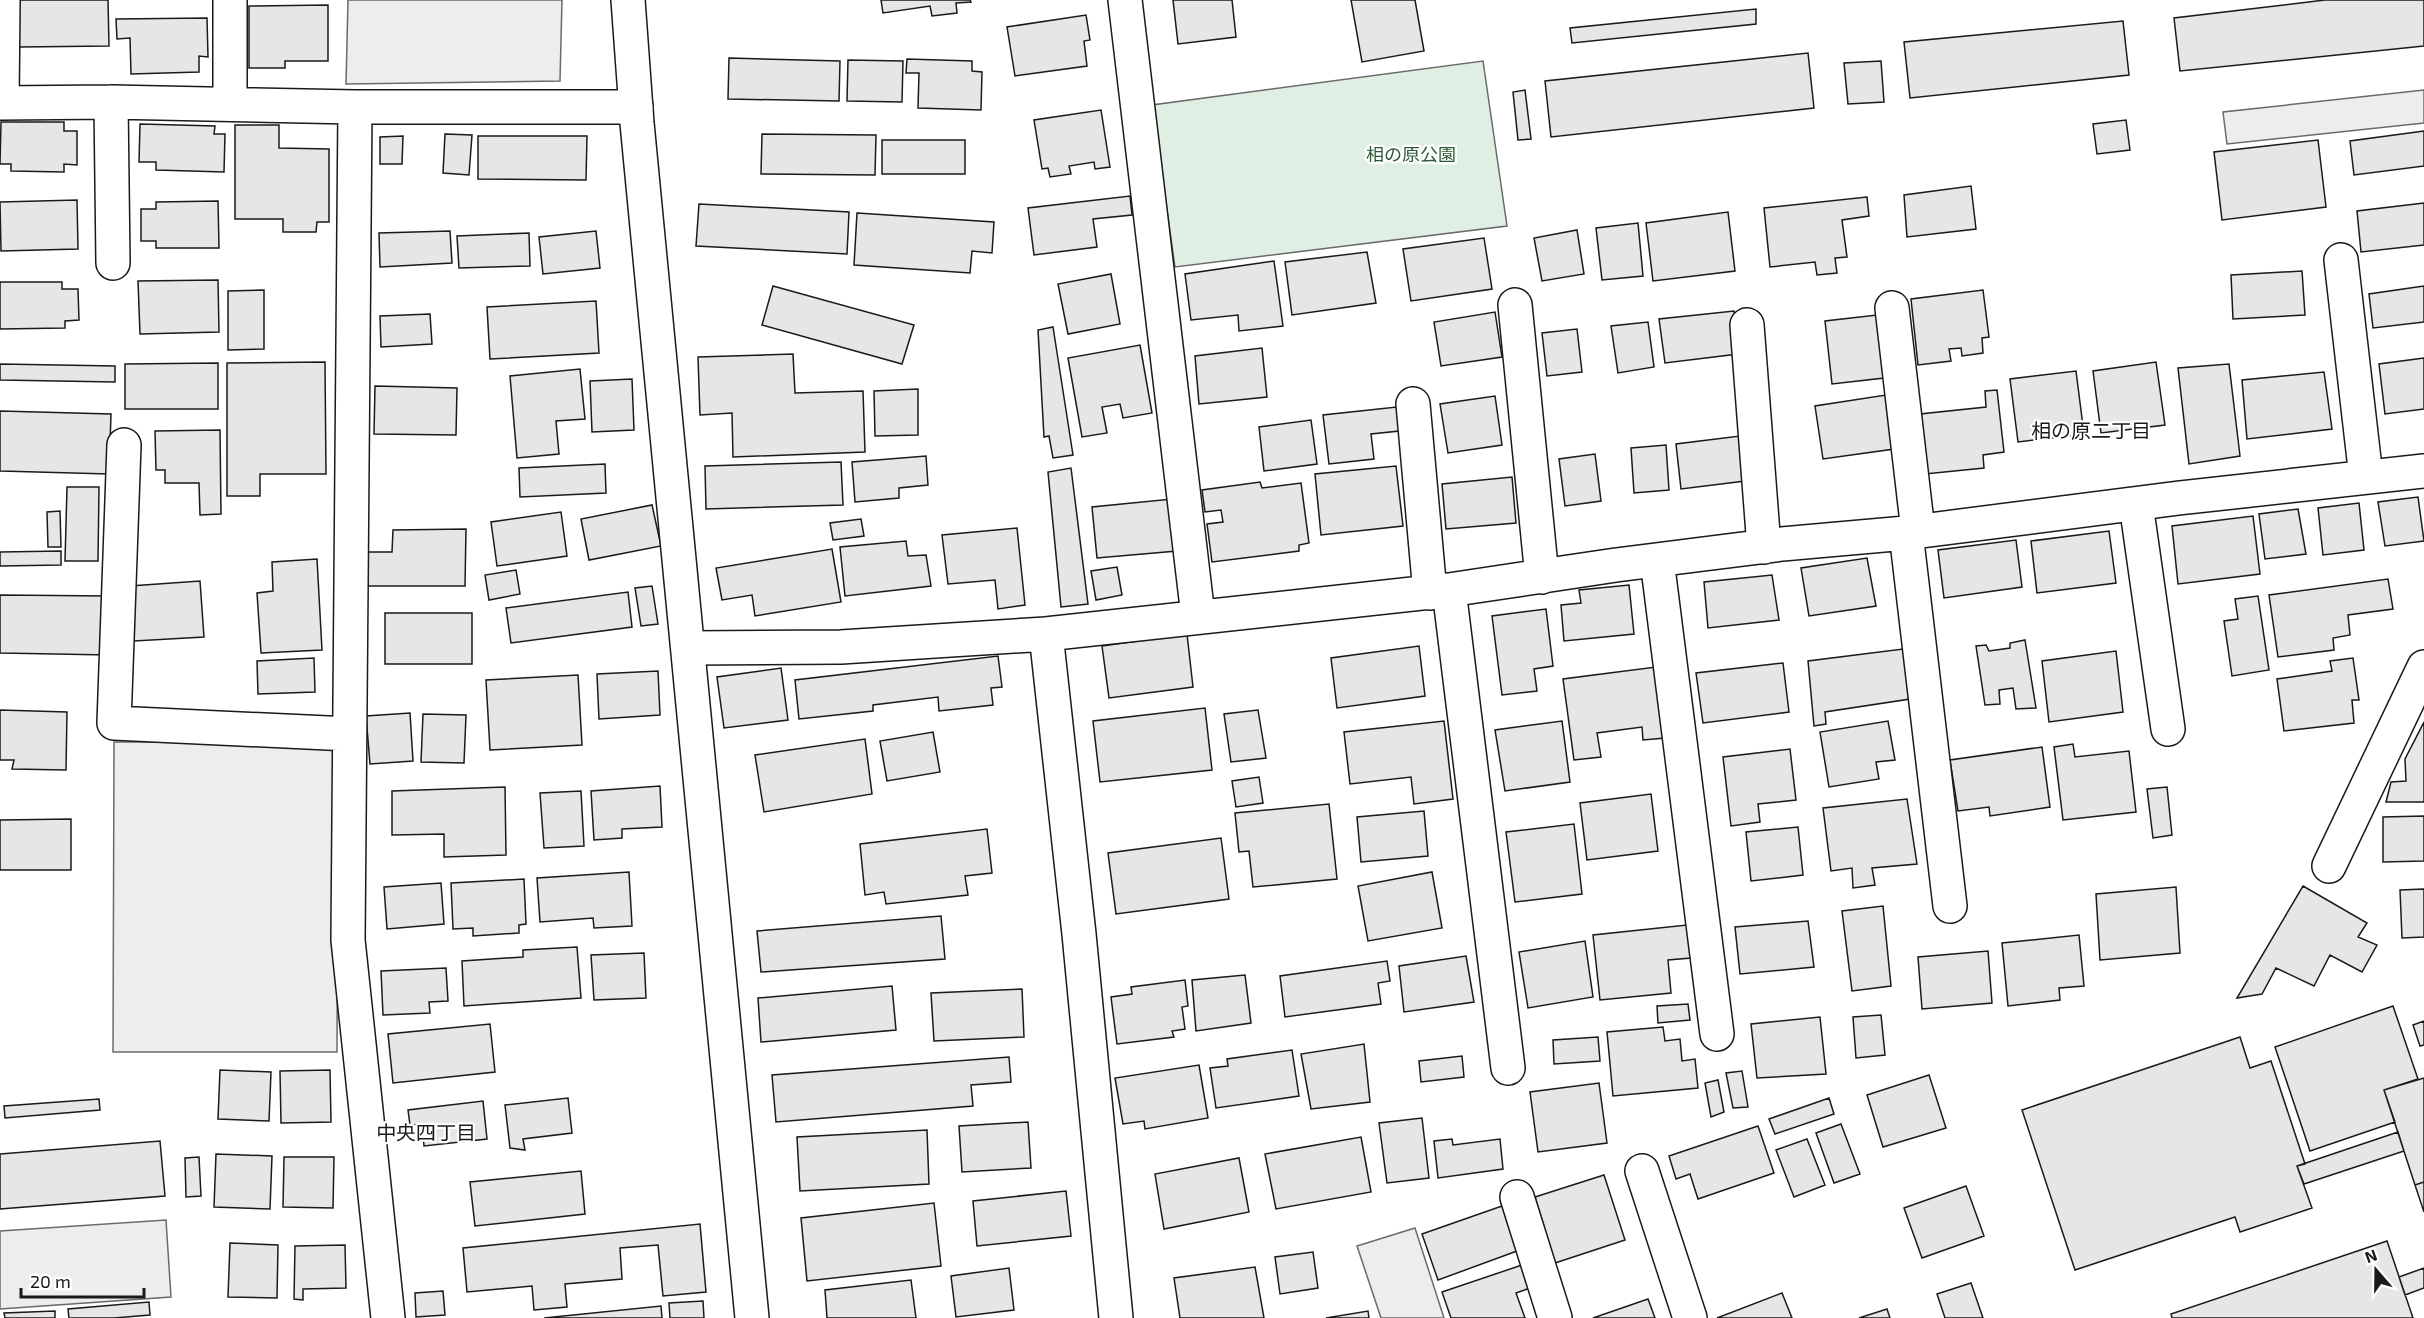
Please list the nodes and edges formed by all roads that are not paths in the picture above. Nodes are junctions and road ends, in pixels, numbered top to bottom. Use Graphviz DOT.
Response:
graph roads {
  1 [pos="3,0"];
  2 [pos="230,0"];
  3 [pos="628,0"];
  4 [pos="1125,0"];
  5 [pos="111,102"];
  6 [pos="1,103"];
  7 [pos="230,104"];
  8 [pos="355,107"];
  9 [pos="636,107"];
  10 [pos="2341,260"];
  11 [pos="113,263"];
  12 [pos="1515,305"];
  13 [pos="1892,308"];
  14 [pos="1747,325"];
  15 [pos="1413,404"];
  16 [pos="124,445"];
  17 [pos="2424,471"];
  18 [pos="2366,477"];
  19 [pos="2136,504"];
  20 [pos="1912,532"];
  21 [pos="1764,547"];
  22 [pos="1658,560"];
  23 [pos="1542,577"];
  24 [pos="1439,592"];
  25 [pos="1198,616"];
  26 [pos="1046,634"];
  27 [pos="689,648"];
  28 [pos="2420,681"];
  29 [pos="2168,729"];
  30 [pos="349,734"];
  31 [pos="2329,867"];
  32 [pos="1950,906"];
  33 [pos="1717,1034"];
  34 [pos="1508,1068"];
  35 [pos="1642,1171"];
  36 [pos="1517,1197"];
  37 [pos="388,1318"];
  38 [pos="753,1318"];
  39 [pos="1116,1318"];
  40 [pos="1555,1318"];
  41 [pos="1690,1318"];
  1 -- 6 [label="street"];
  2 -- 7 [label="street"];
  3 -- 9 [label="street"];
  4 -- 25 [label="street"];
  5 -- 6 [label="street"];
  5 -- 7 [label="street"];
  5 -- 11 [label="street"];
  7 -- 8 [label="street"];
  8 -- 9 [label="street"];
  8 -- 30 [label="street"];
  9 -- 27 [label="street"];
  10 -- 18 [label="street"];
  12 -- 23 [label="street"];
  13 -- 20 [label="street"];
  14 -- 21 [label="street"];
  15 -- 24 [label="street"];
  16 -- 30 [label="street"];
  17 -- 18 [label="street"];
  18 -- 19 [label="street"];
  19 -- 20 [label="street"];
  19 -- 29 [label="street"];
  20 -- 21 [label="street"];
  20 -- 32 [label="street"];
  21 -- 22 [label="street"];
  22 -- 23 [label="street"];
  22 -- 33 [label="street"];
  23 -- 24 [label="street"];
  24 -- 25 [label="street"];
  24 -- 34 [label="street"];
  25 -- 26 [label="street"];
  26 -- 27 [label="street"];
  26 -- 39 [label="street"];
  27 -- 38 [label="street"];
  28 -- 31 [label="street"];
  30 -- 37 [label="street"];
  35 -- 41 [label="street"];
  36 -- 40 [label="street"];
}
